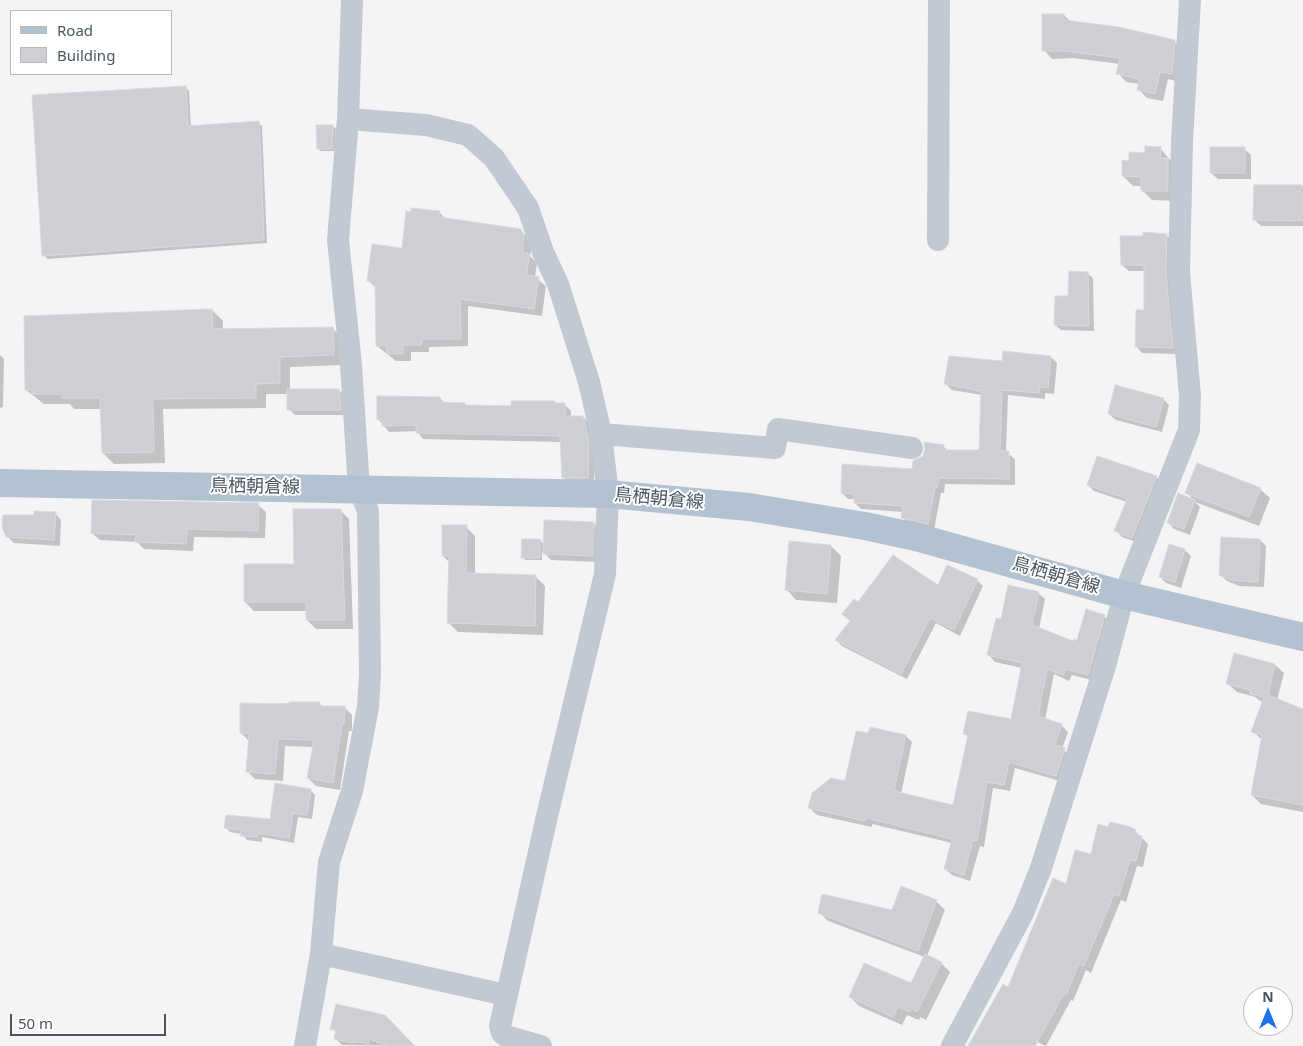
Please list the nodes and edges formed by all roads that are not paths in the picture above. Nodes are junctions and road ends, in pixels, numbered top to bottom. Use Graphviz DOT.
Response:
graph roads {
  1 [pos="352,0"];
  2 [pos="939,0"];
  3 [pos="1190,0"];
  4 [pos="348,119"];
  5 [pos="938,240"];
  6 [pos="601,434"];
  7 [pos="912,448"];
  8 [pos="0,484"];
  9 [pos="359,488"];
  10 [pos="608,494"];
  11 [pos="1124,596"];
  12 [pos="1303,637"];
  13 [pos="321,954"];
  14 [pos="506,996"];
  15 [pos="305,1046"];
  16 [pos="541,1046"];
  17 [pos="952,1046"];
  1 -- 4 [label="street"];
  2 -- 5 [label="street"];
  3 -- 11 [label="street"];
  4 -- 6 [label="street"];
  4 -- 9 [label="street"];
  6 -- 7 [label="street"];
  6 -- 10 [label="street"];
  8 -- 9 [label="main road, 鳥栖朝倉線"];
  9 -- 10 [label="main road, 鳥栖朝倉線"];
  9 -- 13 [label="street"];
  10 -- 11 [label="main road, 鳥栖朝倉線"];
  10 -- 14 [label="street"];
  11 -- 12 [label="main road, 鳥栖朝倉線"];
  11 -- 17 [label="street"];
  13 -- 14 [label="street"];
  13 -- 15 [label="street"];
  14 -- 16 [label="street"];
}
